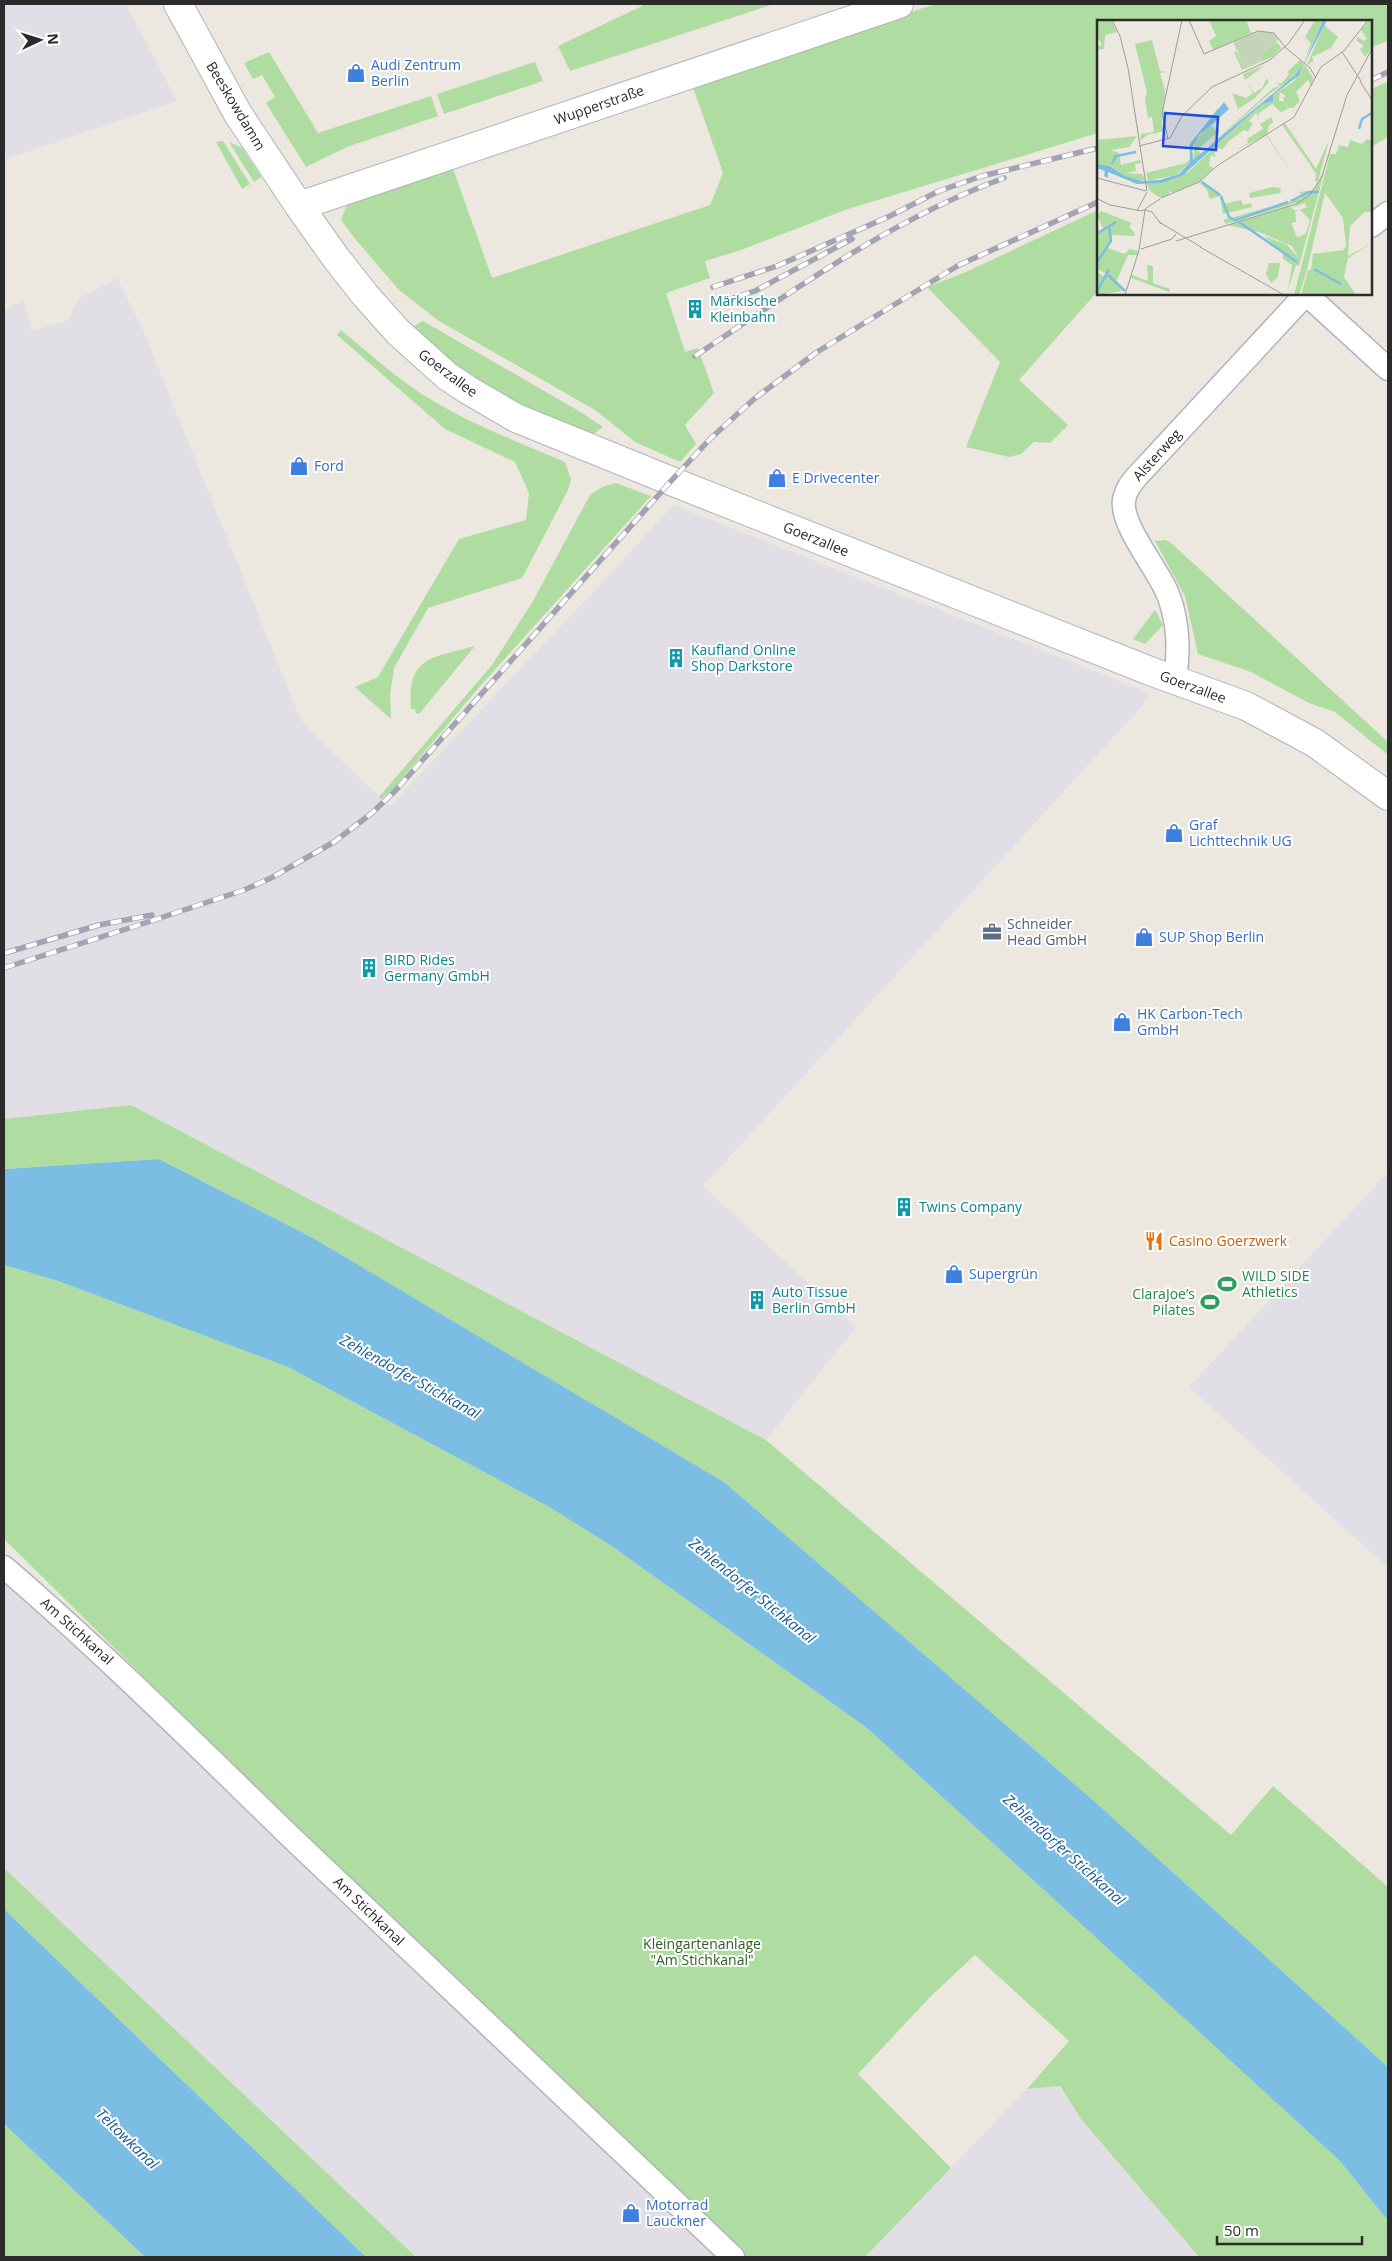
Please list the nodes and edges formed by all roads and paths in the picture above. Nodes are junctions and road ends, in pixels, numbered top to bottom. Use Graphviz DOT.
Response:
graph roads {
  1 [pos="178,4"];
  2 [pos="899,4"];
  3 [pos="299,206"];
  4 [pos="1388,214"];
  5 [pos="1372,225"];
  6 [pos="1305,295"];
  7 [pos="1307,295"];
  8 [pos="1388,370"];
  9 [pos="1175,680"];
  10 [pos="1388,796"];
  11 [pos="4,1567"];
  12 [pos="733,2257"];
  1 -- 3 [label="main road, Beeskowdamm"];
  2 -- 3 [label="main road, Wupperstraße"];
  3 -- 9 [label="main road, Goerzallee"];
  4 -- 5 [label="street"];
  6 -- 9 [label="street, Alsterweg"];
  7 -- 8 [label="street"];
  9 -- 10 [label="main road, Goerzallee"];
  11 -- 12 [label="street, Am Stichkanal"];
}
